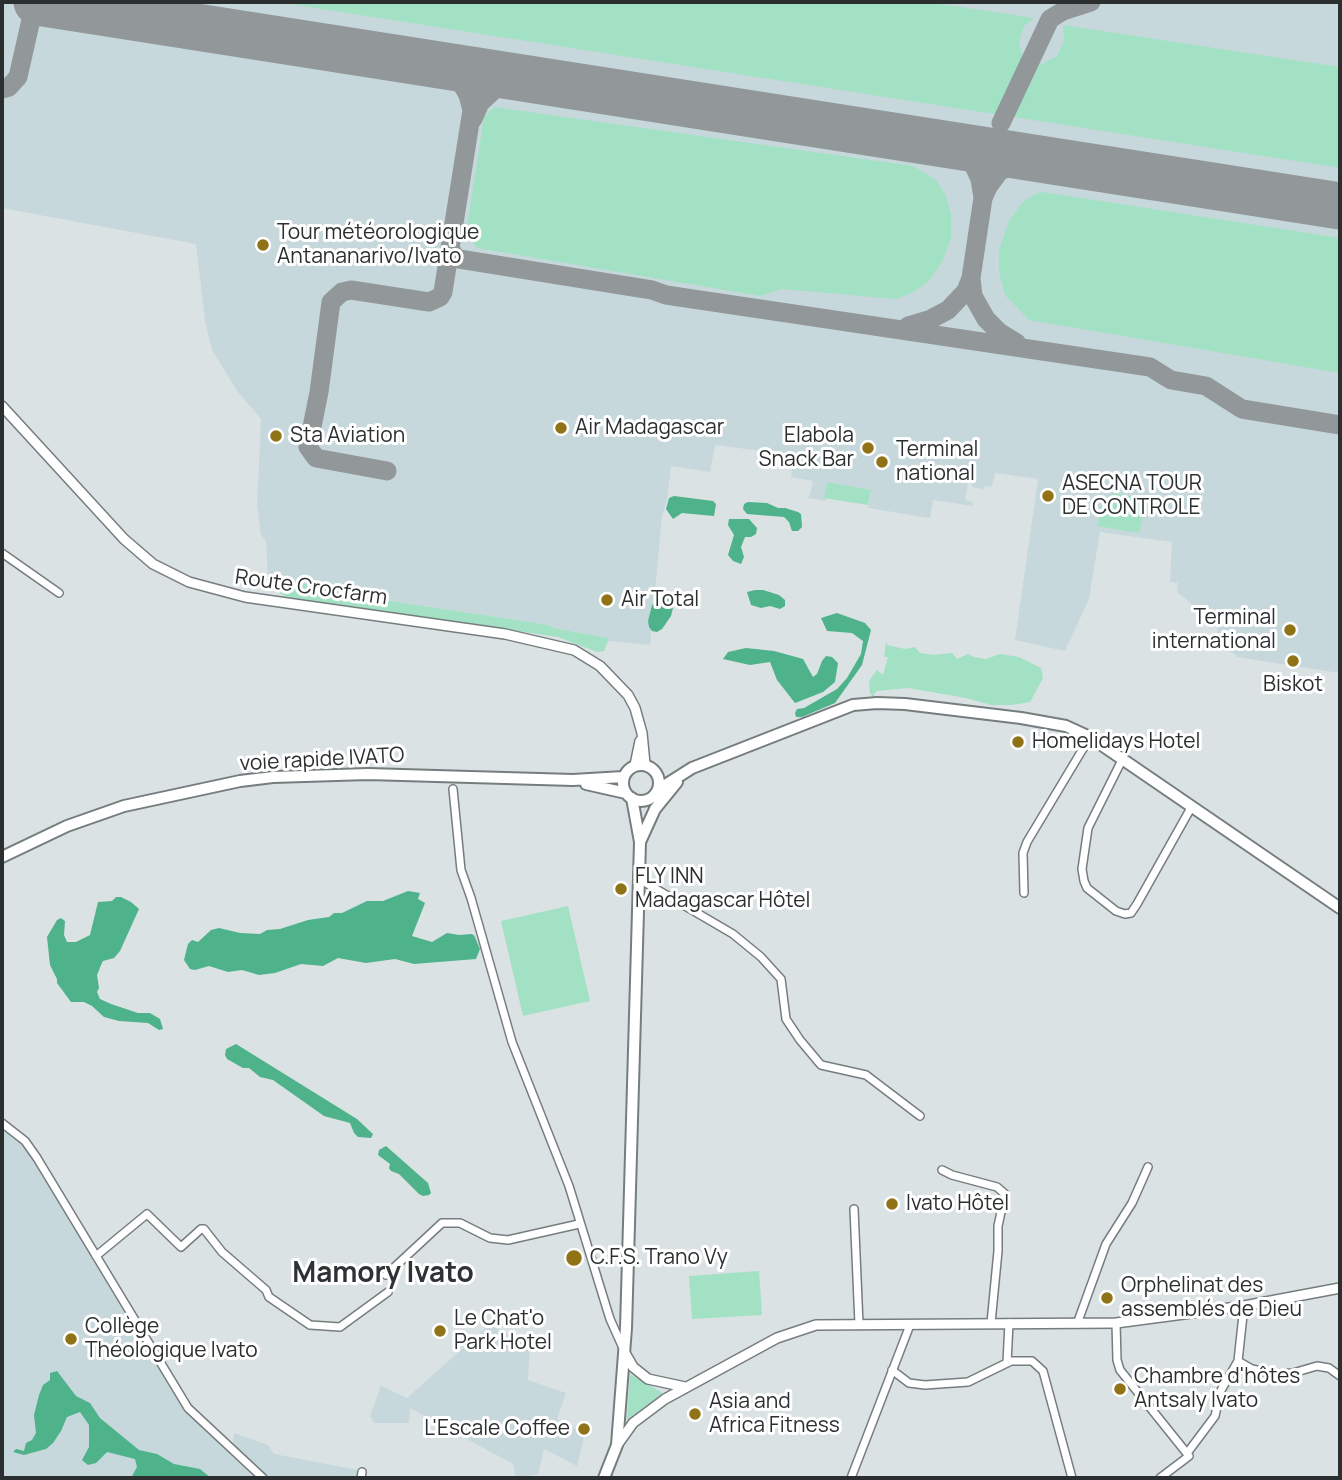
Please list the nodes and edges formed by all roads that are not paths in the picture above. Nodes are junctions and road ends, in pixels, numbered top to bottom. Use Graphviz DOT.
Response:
graph roads {
  1 [pos="2,406"];
  2 [pos="2,553"];
  3 [pos="59,593"];
  4 [pos="1090,737"];
  5 [pos="1123,758"];
  6 [pos="640,765"];
  7 [pos="692,768"];
  8 [pos="657,773"];
  9 [pos="624,777"];
  10 [pos="573,780"];
  11 [pos="453,789"];
  12 [pos="657,792"];
  13 [pos="629,796"];
  14 [pos="1192,806"];
  15 [pos="640,842"];
  16 [pos="2,857"];
  17 [pos="639,879"];
  18 [pos="1024,893"];
  19 [pos="1340,908"];
  20 [pos="920,1116"];
  21 [pos="2,1123"];
  22 [pos="1148,1167"];
  23 [pos="942,1170"];
  24 [pos="854,1209"];
  25 [pos="579,1224"];
  26 [pos="96,1256"];
  27 [pos="386,1275"];
  28 [pos="1340,1288"];
  29 [pos="388,1292"];
  30 [pos="1244,1306"];
  31 [pos="991,1323"];
  32 [pos="1009,1323"];
  33 [pos="1116,1323"];
  34 [pos="859,1324"];
  35 [pos="1077,1324"];
  36 [pos="910,1325"];
  37 [pos="624,1351"];
  38 [pos="1238,1361"];
  39 [pos="1007,1363"];
  40 [pos="892,1370"];
  41 [pos="1340,1376"];
  42 [pos="685,1387"];
  43 [pos="617,1445"];
  44 [pos="1188,1452"];
  45 [pos="262,1478"];
  46 [pos="604,1478"];
  47 [pos="850,1478"];
  48 [pos="1072,1478"];
  49 [pos="1160,1478"];
  1 -- 6 [label="street, Route Crocfarm"];
  2 -- 3 [label="street"];
  4 -- 5 [label="main road"];
  4 -- 7 [label="main road"];
  4 -- 18 [label="street"];
  5 -- 14 [label="main road"];
  5 -- 14 [label="street"];
  6 -- 8 [label="main road"];
  6 -- 9 [label="main road"];
  7 -- 8 [label="main road"];
  7 -- 12 [label="main road"];
  7 -- 15 [label="main road"];
  8 -- 12 [label="main road"];
  9 -- 10 [label="main road"];
  9 -- 13 [label="main road"];
  10 -- 13 [label="main road"];
  10 -- 16 [label="main road, voie rapide IVATO"];
  11 -- 25 [label="street"];
  12 -- 13 [label="main road"];
  12 -- 15 [label="main road"];
  13 -- 15 [label="main road"];
  14 -- 19 [label="main road"];
  15 -- 17 [label="main road"];
  17 -- 20 [label="street"];
  17 -- 37 [label="main road"];
  21 -- 26 [label="street"];
  22 -- 35 [label="street"];
  23 -- 31 [label="street"];
  24 -- 34 [label="street"];
  25 -- 27 [label="street"];
  25 -- 37 [label="street"];
  26 -- 29 [label="street"];
  26 -- 45 [label="street"];
  28 -- 30 [label="street"];
  30 -- 33 [label="street"];
  30 -- 38 [label="street"];
  31 -- 32 [label="street"];
  31 -- 36 [label="street"];
  32 -- 35 [label="street"];
  32 -- 39 [label="street"];
  33 -- 35 [label="street"];
  33 -- 44 [label="street"];
  34 -- 36 [label="street"];
  34 -- 42 [label="street"];
  36 -- 40 [label="street"];
  37 -- 42 [label="street"];
  37 -- 43 [label="main road"];
  38 -- 41 [label="street"];
  38 -- 44 [label="street"];
  39 -- 40 [label="street"];
  39 -- 48 [label="street"];
  40 -- 47 [label="street"];
  42 -- 43 [label="street"];
  43 -- 46 [label="main road"];
  44 -- 49 [label="street"];
}
